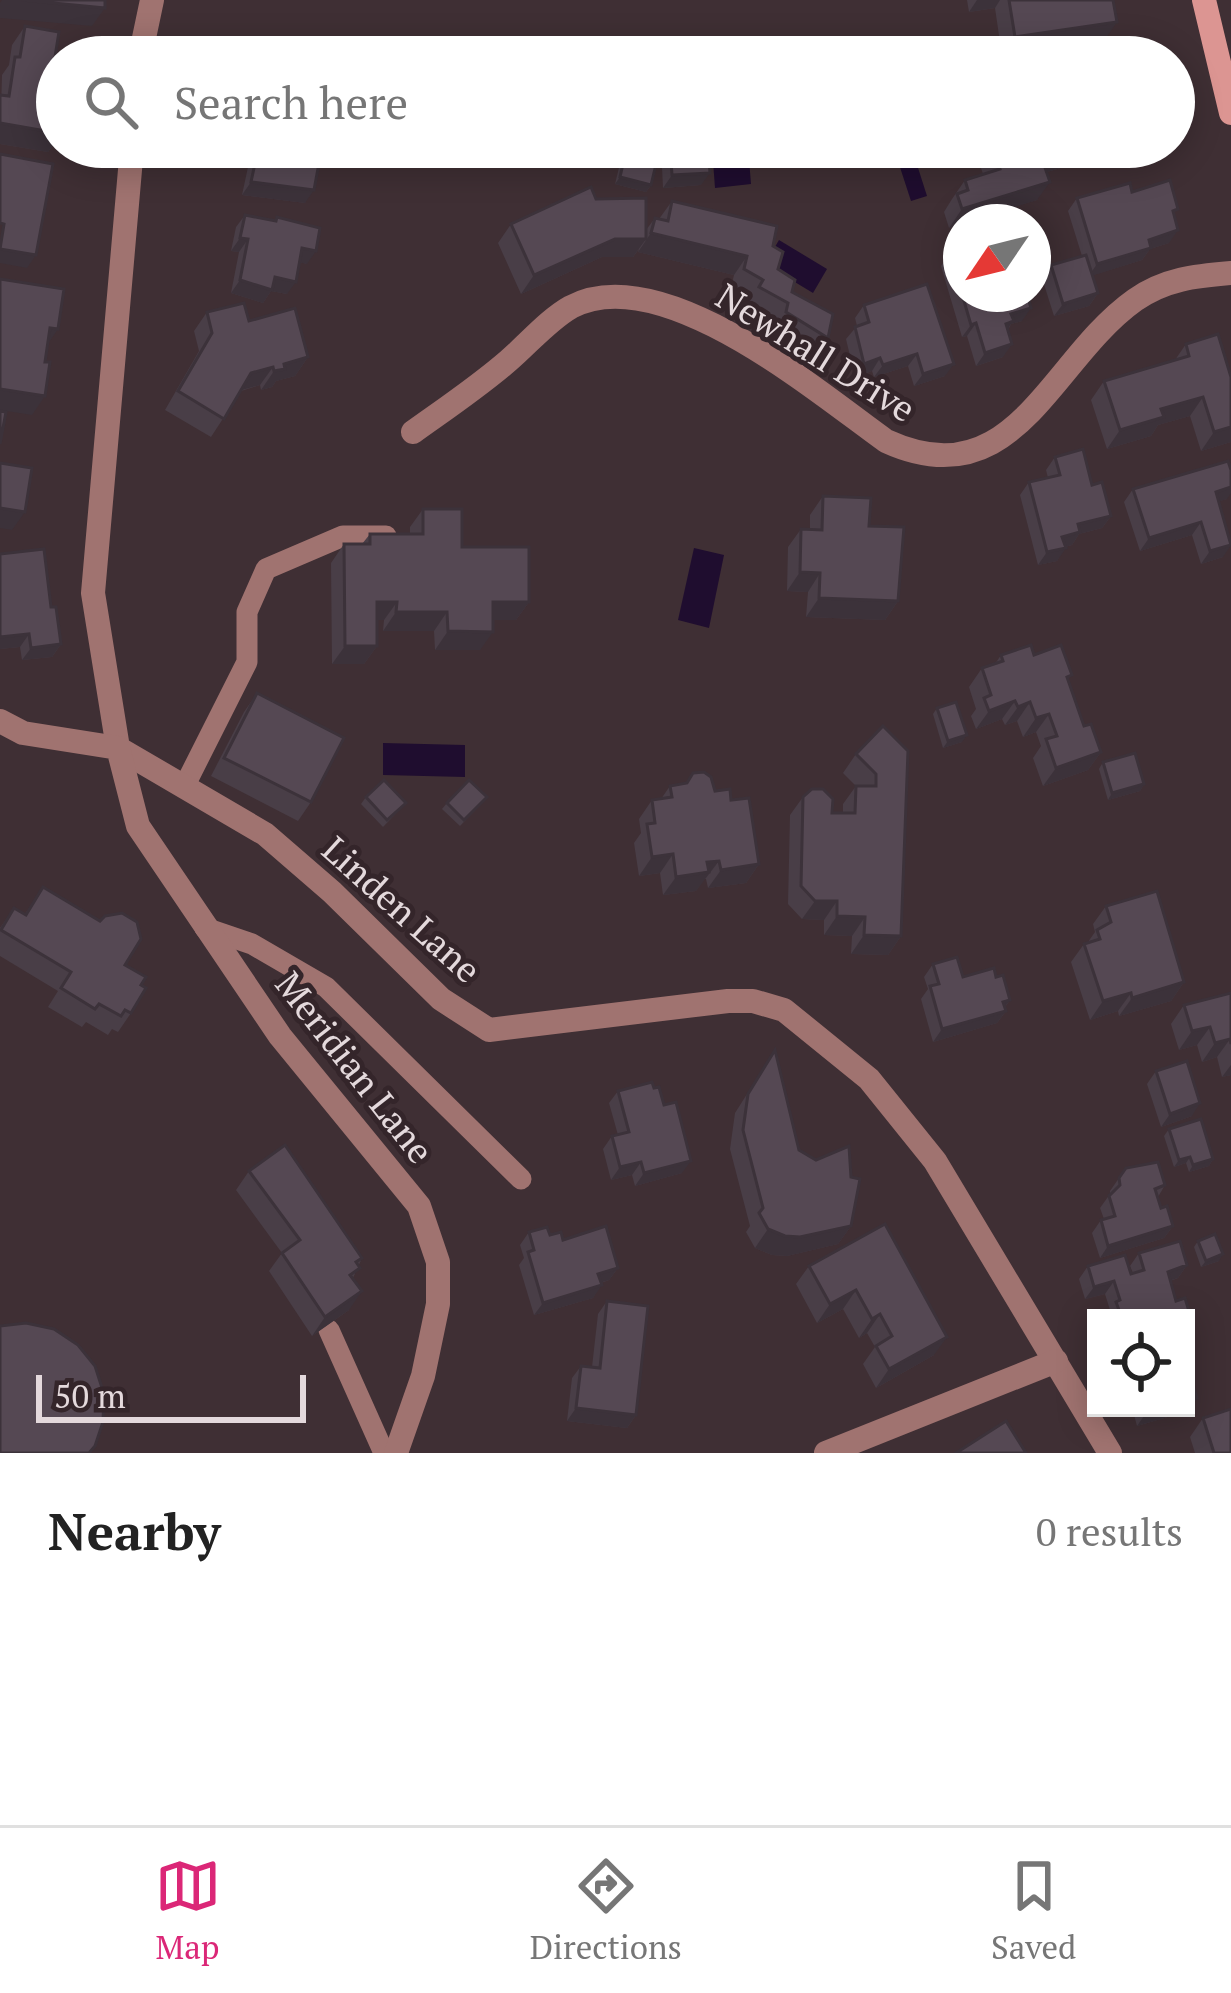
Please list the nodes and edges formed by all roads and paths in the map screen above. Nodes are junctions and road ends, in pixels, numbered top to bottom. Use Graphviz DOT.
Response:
graph roads {
  1 [pos="152,0"];
  2 [pos="1204,0"];
  3 [pos="144,36"];
  4 [pos="1231,113"];
  5 [pos="130,168"];
  6 [pos="1231,273"];
  7 [pos="413,432"];
  8 [pos="386,536"];
  9 [pos="0,721"];
  10 [pos="118,748"];
  11 [pos="184,787"];
  12 [pos="205,928"];
  13 [pos="520,1179"];
  14 [pos="329,1330"];
  15 [pos="1056,1361"];
  16 [pos="384,1453"];
  17 [pos="396,1453"];
  18 [pos="826,1453"];
  19 [pos="1110,1453"];
  1 -- 3 [label="street"];
  2 -- 4 [label="street"];
  5 -- 10 [label="street"];
  6 -- 7 [label="street, Newhall Drive"];
  8 -- 11 [label="lane"];
  9 -- 10 [label="street"];
  10 -- 11 [label="street, Linden Lane"];
  10 -- 12 [label="street, Meridian Lane"];
  11 -- 15 [label="street, Linden Lane"];
  12 -- 13 [label="lane"];
  12 -- 17 [label="street, Meridian Lane"];
  14 -- 16 [label="lane"];
  15 -- 18 [label="street"];
  15 -- 19 [label="street, Linden Lane"];
}
